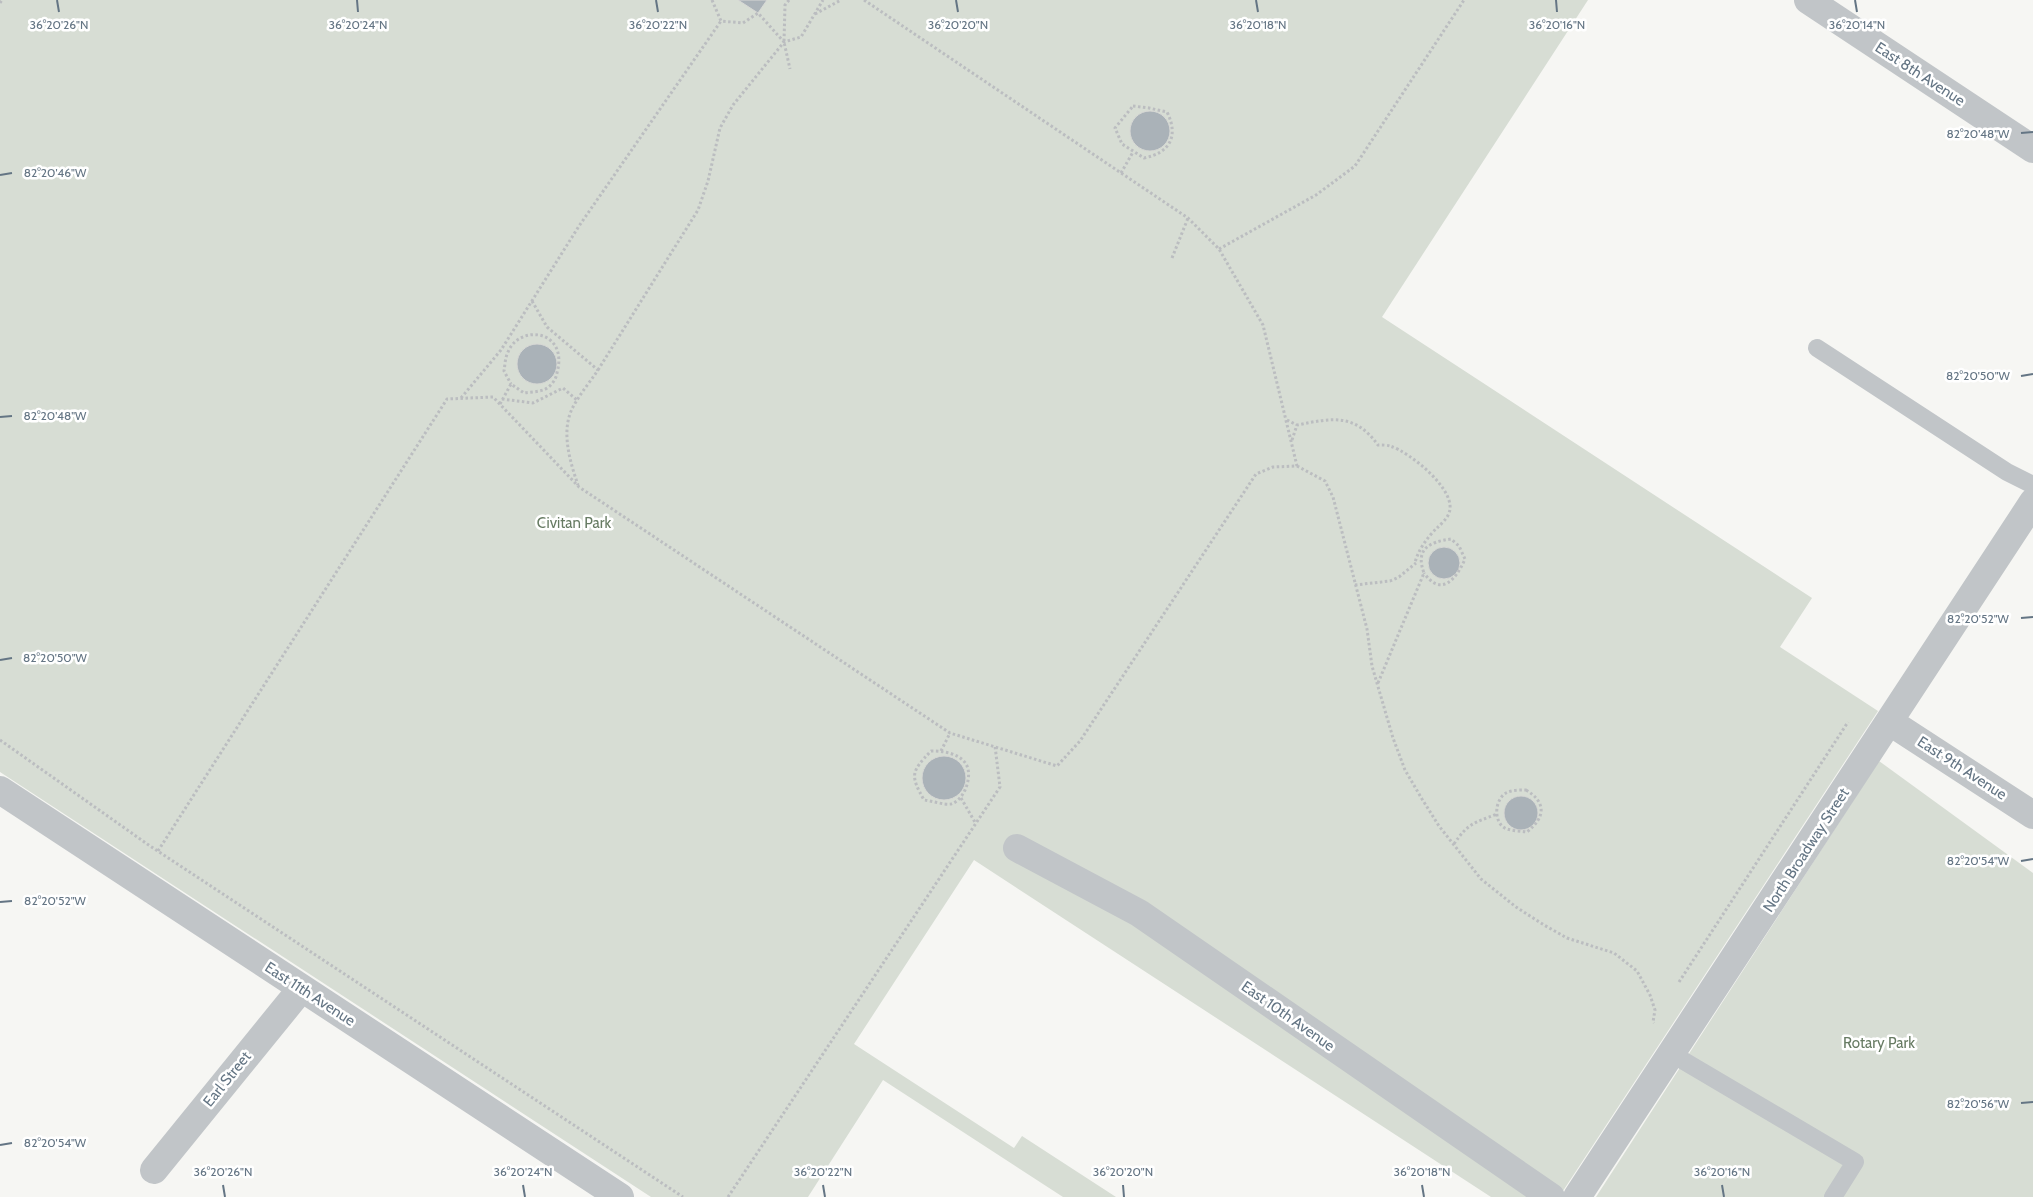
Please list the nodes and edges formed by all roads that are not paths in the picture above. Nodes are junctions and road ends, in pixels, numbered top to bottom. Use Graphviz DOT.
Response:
graph roads {
  1 [pos="1808,0"];
  2 [pos="2033,149"];
  3 [pos="1817,348"];
  4 [pos="2033,485"];
  5 [pos="2033,502"];
  6 [pos="1890,722"];
  7 [pos="0,790"];
  8 [pos="2033,815"];
  9 [pos="1017,848"];
  10 [pos="301,989"];
  11 [pos="1672,1054"];
  12 [pos="154,1170"];
  13 [pos="620,1197"];
  14 [pos="1551,1197"];
  15 [pos="1577,1197"];
  16 [pos="1833,1197"];
  1 -- 2 [label="street, East 8th Avenue"];
  3 -- 4 [label="lane"];
  5 -- 6 [label="street, North Broadway Street"];
  6 -- 8 [label="street, East 9th Avenue"];
  6 -- 11 [label="street, North Broadway Street"];
  7 -- 10 [label="street, East 11th Avenue"];
  9 -- 14 [label="street, East 10th Avenue"];
  10 -- 12 [label="street, Earl Street"];
  10 -- 13 [label="street, East 11th Avenue"];
  11 -- 15 [label="street, North Broadway Street"];
  11 -- 16 [label="lane"];
}
